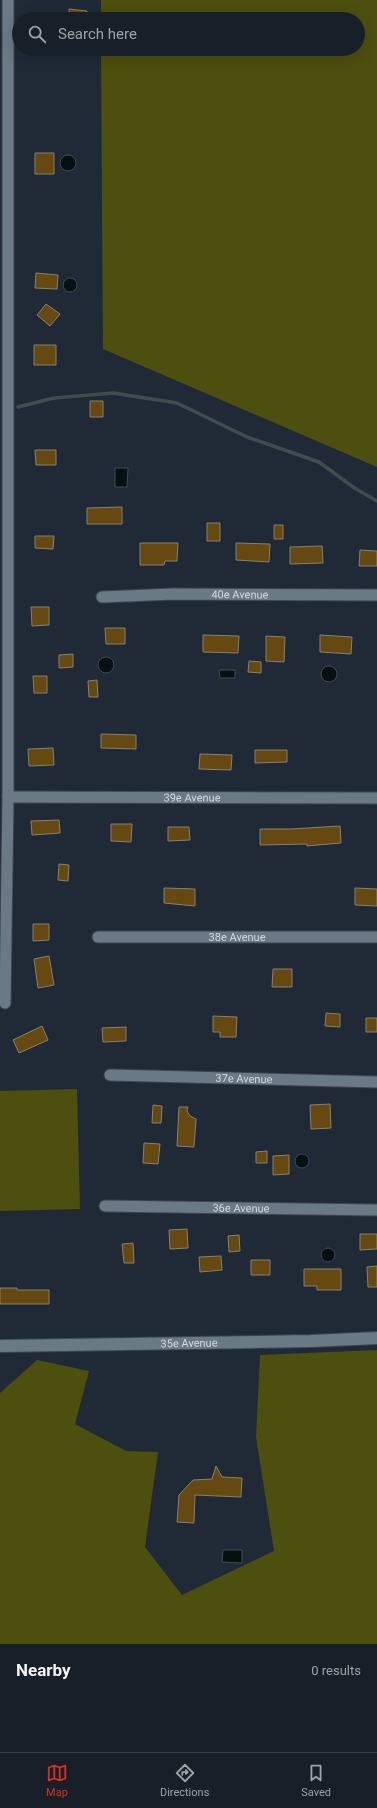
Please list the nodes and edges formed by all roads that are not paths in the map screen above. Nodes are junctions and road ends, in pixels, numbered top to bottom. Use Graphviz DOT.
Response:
graph roads {
  1 [pos="8,0"];
  2 [pos="4,476"];
  3 [pos="377,595"];
  4 [pos="102,596"];
  5 [pos="8,797"];
  6 [pos="377,798"];
  7 [pos="98,937"];
  8 [pos="377,937"];
  9 [pos="5,1003"];
  10 [pos="110,1075"];
  11 [pos="377,1082"];
  12 [pos="105,1206"];
  13 [pos="377,1210"];
  14 [pos="377,1338"];
  15 [pos="0,1346"];
  1 -- 2 [label="street"];
  2 -- 5 [label="street"];
  3 -- 4 [label="street, 40e Avenue"];
  5 -- 6 [label="street, 39e Avenue"];
  5 -- 9 [label="street"];
  7 -- 8 [label="street, 38e Avenue"];
  10 -- 11 [label="street, 37e Avenue"];
  12 -- 13 [label="street, 36e Avenue"];
  14 -- 15 [label="street, 35e Avenue"];
}
